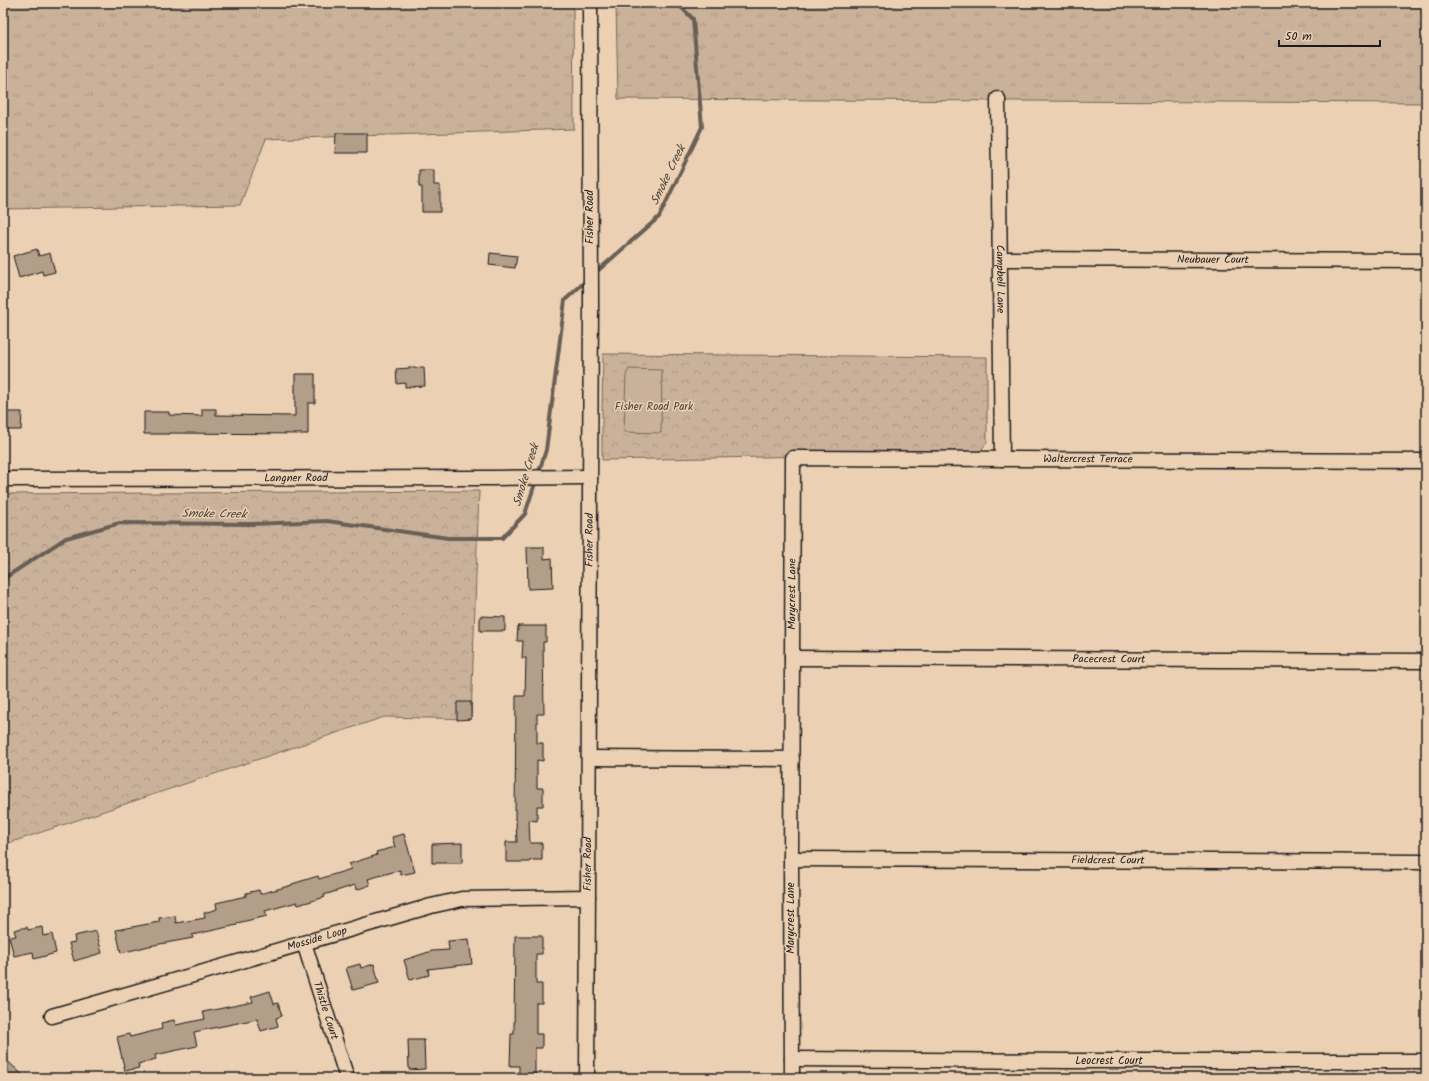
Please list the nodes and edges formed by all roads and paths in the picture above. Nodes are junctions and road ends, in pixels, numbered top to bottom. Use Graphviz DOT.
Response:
graph roads {
  1 [pos="590,3"];
  2 [pos="998,99"];
  3 [pos="1000,259"];
  4 [pos="1426,261"];
  5 [pos="1002,459"];
  6 [pos="1426,461"];
  7 [pos="590,477"];
  8 [pos="3,479"];
  9 [pos="792,501"];
  10 [pos="792,658"];
  11 [pos="1426,661"];
  12 [pos="589,758"];
  13 [pos="792,758"];
  14 [pos="791,859"];
  15 [pos="1426,862"];
  16 [pos="588,897"];
  17 [pos="304,943"];
  18 [pos="52,1016"];
  19 [pos="792,1059"];
  20 [pos="1426,1061"];
  21 [pos="347,1078"];
  22 [pos="587,1078"];
  23 [pos="792,1078"];
  1 -- 7 [label="street, Fisher Road"];
  2 -- 3 [label="street, Campbell Lane"];
  3 -- 4 [label="street, Neubauer Court"];
  3 -- 5 [label="street, Campbell Lane"];
  5 -- 6 [label="street, Waltercrest Terrace"];
  5 -- 9 [label="street, Waltercrest Terrace"];
  7 -- 8 [label="street, Langner Road"];
  7 -- 12 [label="street, Fisher Road"];
  9 -- 10 [label="street, Marycrest Lane"];
  10 -- 11 [label="street, Pacecrest Court"];
  10 -- 13 [label="street, Marycrest Lane"];
  12 -- 13 [label="street"];
  12 -- 16 [label="street, Fisher Road"];
  13 -- 14 [label="street, Marycrest Lane"];
  14 -- 15 [label="street, Fieldcrest Court"];
  14 -- 19 [label="street, Marycrest Lane"];
  16 -- 17 [label="street, Mosside Loop"];
  16 -- 22 [label="street, Fisher Road"];
  17 -- 18 [label="street, Mosside Loop"];
  17 -- 21 [label="street, Thistle Court"];
  19 -- 20 [label="street, Leocrest Court"];
  19 -- 23 [label="street, Marycrest Lane"];
}
